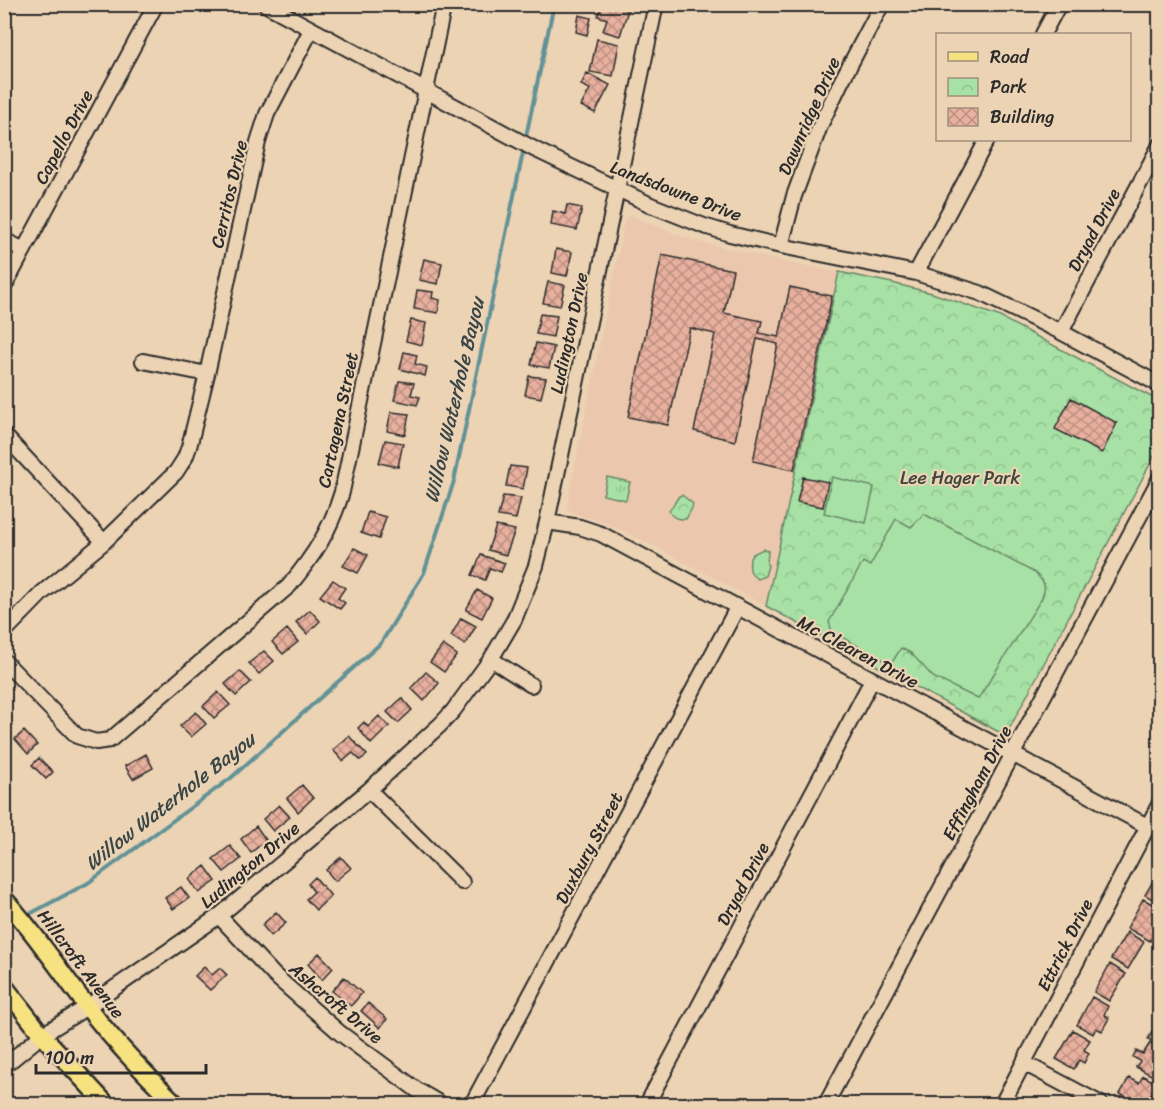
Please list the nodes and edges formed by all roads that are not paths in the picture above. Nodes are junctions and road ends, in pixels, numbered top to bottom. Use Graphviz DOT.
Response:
graph roads {
  1 [pos="156,4"];
  2 [pos="265,4"];
  3 [pos="444,4"];
  4 [pos="656,4"];
  5 [pos="882,4"];
  6 [pos="1059,4"];
  7 [pos="312,30"];
  8 [pos="1044,33"];
  9 [pos="426,91"];
  10 [pos="986,141"];
  11 [pos="1160,145"];
  12 [pos="616,189"];
  13 [pos="4,240"];
  14 [pos="782,246"];
  15 [pos="24,250"];
  16 [pos="916,273"];
  17 [pos="4,287"];
  18 [pos="1061,332"];
  19 [pos="143,361"];
  20 [pos="207,374"];
  21 [pos="1160,385"];
  22 [pos="4,435"];
  23 [pos="1160,478"];
  24 [pos="547,522"];
  25 [pos="104,542"];
  26 [pos="737,608"];
  27 [pos="4,632"];
  28 [pos="491,660"];
  29 [pos="4,661"];
  30 [pos="872,680"];
  31 [pos="531,685"];
  32 [pos="1013,754"];
  33 [pos="369,789"];
  34 [pos="1160,803"];
  35 [pos="1147,826"];
  36 [pos="462,882"];
  37 [pos="9,903"];
  38 [pos="219,916"];
  39 [pos="4,986"];
  40 [pos="87,1007"];
  41 [pos="42,1035"];
  42 [pos="1024,1063"];
  43 [pos="4,1066"];
  44 [pos="106,1104"];
  45 [pos="176,1104"];
  46 [pos="441,1104"];
  47 [pos="472,1104"];
  48 [pos="646,1104"];
  49 [pos="826,1104"];
  50 [pos="1002,1104"];
  51 [pos="1101,1104"];
  1 -- 15 [label="street, Capello Drive"];
  2 -- 7 [label="street, Landsdowne Drive"];
  3 -- 9 [label="street, Cartagena Street"];
  4 -- 12 [label="street, Ludington Drive"];
  5 -- 14 [label="street, Dawnridge Drive"];
  6 -- 8 [label="street"];
  7 -- 9 [label="street, Landsdowne Drive"];
  7 -- 20 [label="street, Cerritos Drive"];
  9 -- 12 [label="street, Landsdowne Drive"];
  9 -- 29 [label="street, Cartagena Street"];
  10 -- 16 [label="street"];
  11 -- 18 [label="street, Dryad Drive"];
  12 -- 14 [label="street, Landsdowne Drive"];
  12 -- 24 [label="street, Ludington Drive"];
  13 -- 15 [label="street"];
  14 -- 16 [label="street, Landsdowne Drive"];
  15 -- 17 [label="street, Capello Drive"];
  16 -- 18 [label="street, Landsdowne Drive"];
  18 -- 21 [label="street, Landsdowne Drive"];
  19 -- 20 [label="street"];
  20 -- 25 [label="street, Cerritos Drive"];
  22 -- 25 [label="street"];
  23 -- 32 [label="street, Effingham Drive"];
  24 -- 26 [label="street, Mc Clearen Drive"];
  24 -- 28 [label="street, Ludington Drive"];
  25 -- 27 [label="street, Cerritos Drive"];
  26 -- 30 [label="street, Mc Clearen Drive"];
  26 -- 47 [label="street, Duxbury Street"];
  28 -- 31 [label="street"];
  28 -- 33 [label="street, Ludington Drive"];
  30 -- 32 [label="street, Mc Clearen Drive"];
  30 -- 48 [label="street, Dryad Drive"];
  32 -- 35 [label="street, Mc Clearen Drive"];
  32 -- 49 [label="street, Effingham Drive"];
  33 -- 36 [label="street"];
  33 -- 38 [label="street, Ludington Drive"];
  34 -- 35 [label="street, Ettrick Drive"];
  35 -- 42 [label="street, Ettrick Drive"];
  37 -- 40 [label="main road, Hillcroft Avenue"];
  38 -- 40 [label="street, Ludington Drive"];
  38 -- 46 [label="street, Ashcroft Drive"];
  39 -- 41 [label="main road"];
  40 -- 41 [label="street, Ludington Drive"];
  40 -- 45 [label="main road, Hillcroft Avenue"];
  41 -- 43 [label="street, Ludington Drive"];
  41 -- 44 [label="main road"];
  42 -- 50 [label="street, Ettrick Drive"];
  42 -- 51 [label="street"];
}
